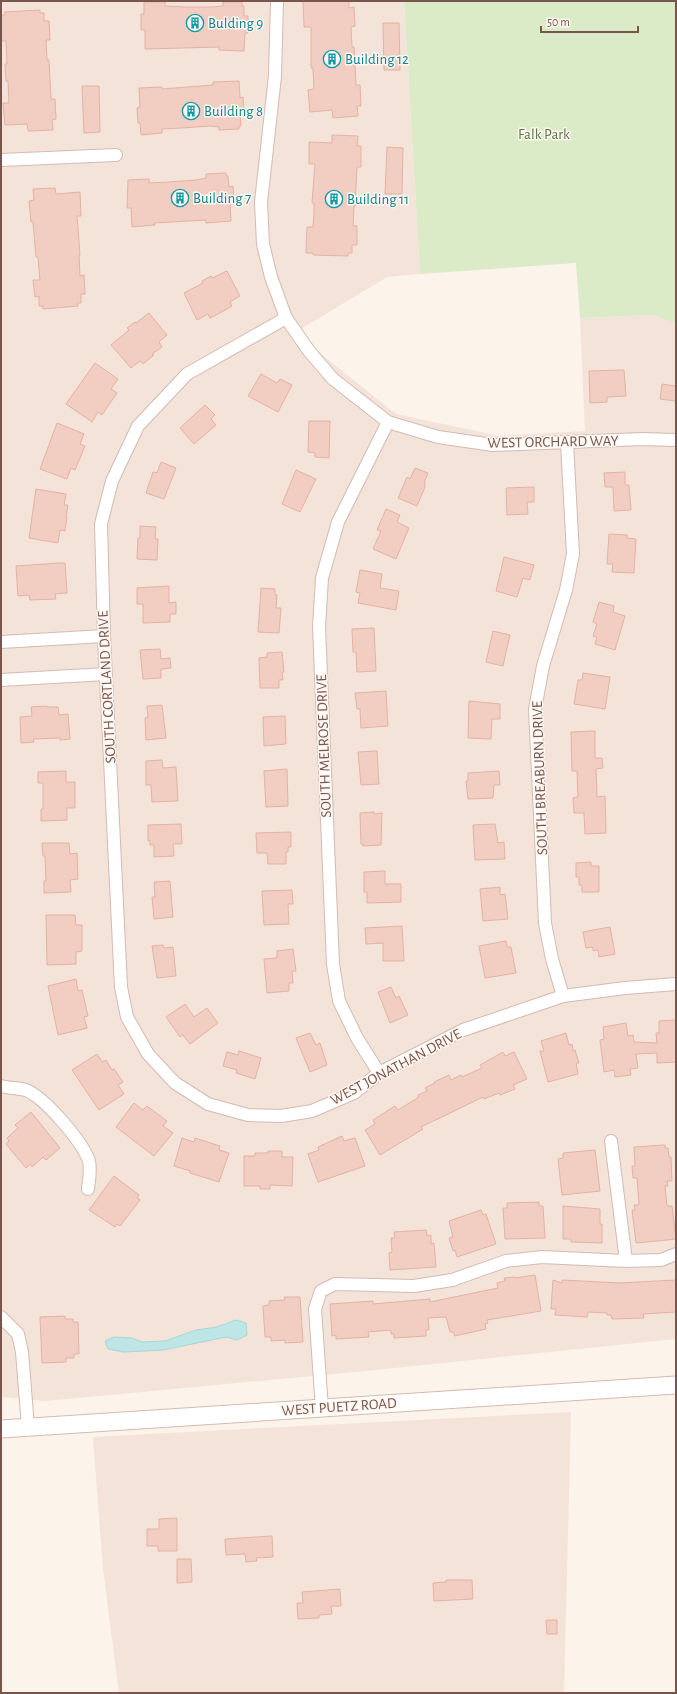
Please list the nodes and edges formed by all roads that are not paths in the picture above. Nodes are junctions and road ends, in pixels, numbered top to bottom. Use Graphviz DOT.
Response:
graph roads {
  1 [pos="277,1"];
  2 [pos="116,155"];
  3 [pos="1,160"];
  4 [pos="286,318"];
  5 [pos="388,422"];
  6 [pos="676,440"];
  7 [pos="567,443"];
  8 [pos="104,636"];
  9 [pos="1,642"];
  10 [pos="106,674"];
  11 [pos="1,680"];
  12 [pos="676,984"];
  13 [pos="563,996"];
  14 [pos="379,1073"];
  15 [pos="1,1086"];
  16 [pos="208,1104"];
  17 [pos="611,1141"];
  18 [pos="88,1189"];
  19 [pos="676,1254"];
  20 [pos="626,1261"];
  21 [pos="1,1317"];
  22 [pos="676,1386"];
  23 [pos="322,1409"];
  24 [pos="28,1428"];
  25 [pos="1,1429"];
  1 -- 4 [label="street, WEST ORCHARD WAY"];
  2 -- 3 [label="street"];
  4 -- 5 [label="street, WEST ORCHARD WAY"];
  4 -- 8 [label="street, SOUTH CORTLAND DRIVE"];
  5 -- 7 [label="street, WEST ORCHARD WAY"];
  5 -- 14 [label="street, SOUTH MELROSE DRIVE"];
  6 -- 7 [label="street, WEST ORCHARD WAY"];
  7 -- 13 [label="street, SOUTH BREABURN DRIVE"];
  8 -- 9 [label="street"];
  8 -- 10 [label="street, SOUTH CORTLAND DRIVE"];
  10 -- 11 [label="street"];
  10 -- 16 [label="street, SOUTH CORTLAND DRIVE"];
  12 -- 13 [label="street, WEST JONATHAN DRIVE"];
  13 -- 14 [label="street, WEST JONATHAN DRIVE"];
  14 -- 16 [label="street, WEST JONATHAN DRIVE"];
  15 -- 18 [label="street"];
  17 -- 20 [label="street"];
  19 -- 20 [label="street"];
  20 -- 23 [label="street"];
  21 -- 24 [label="street"];
  22 -- 23 [label="street, WEST PUETZ ROAD"];
  23 -- 24 [label="street, WEST PUETZ ROAD"];
  24 -- 25 [label="street, WEST PUETZ ROAD"];
}
